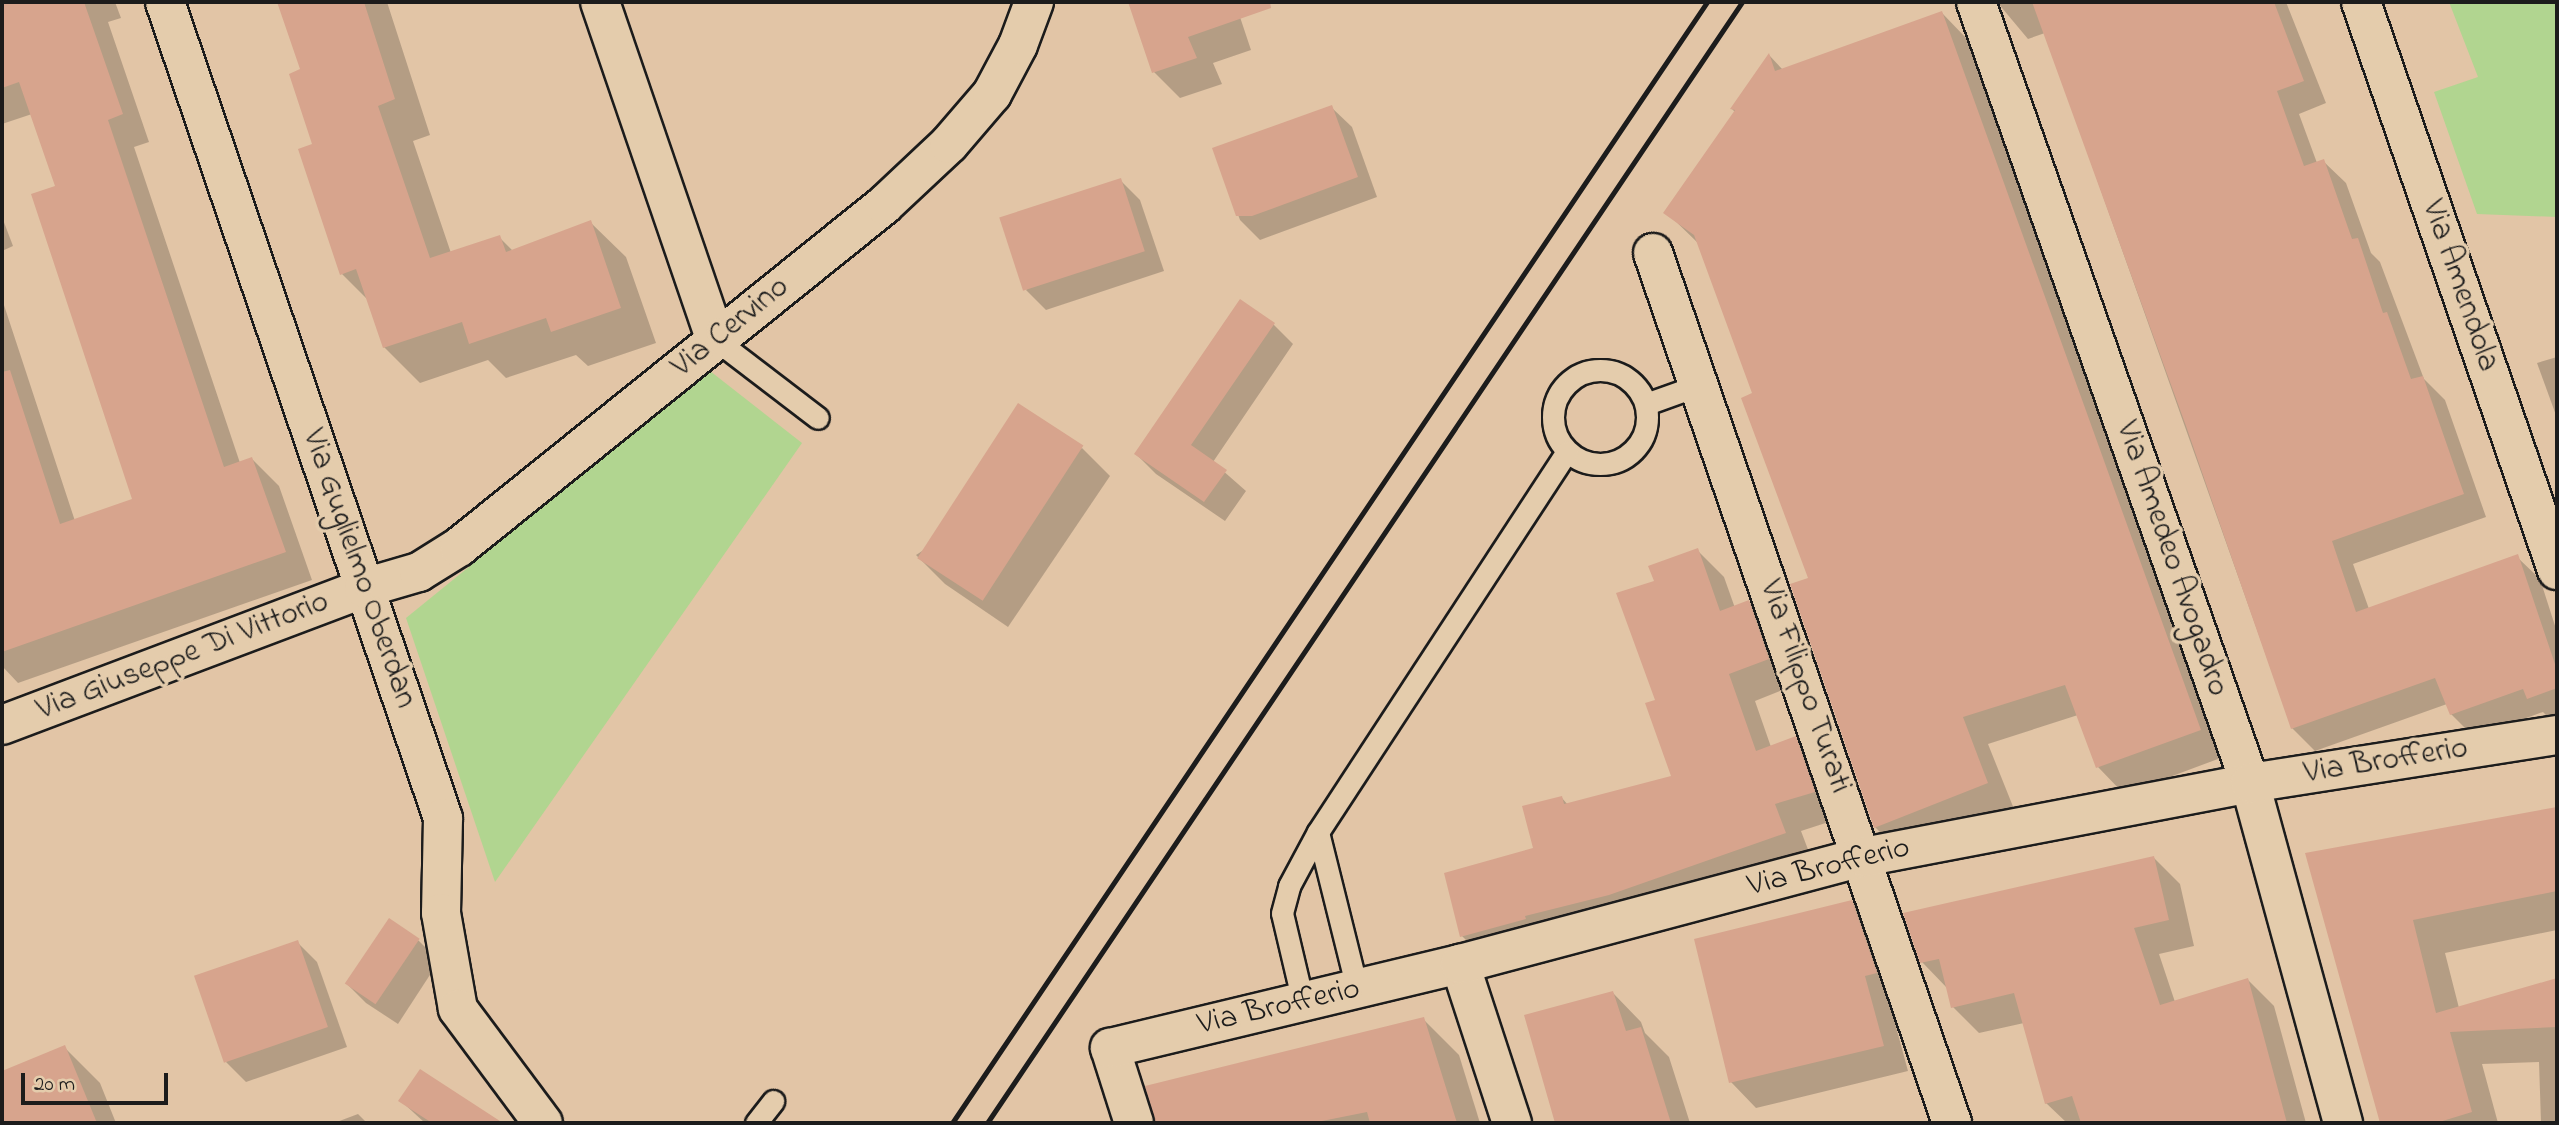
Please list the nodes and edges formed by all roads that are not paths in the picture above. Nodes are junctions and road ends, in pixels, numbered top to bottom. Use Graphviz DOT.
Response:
graph roads {
  1 [pos="165,2"];
  2 [pos="600,2"];
  3 [pos="1034,2"];
  4 [pos="1976,2"];
  5 [pos="2361,2"];
  6 [pos="1653,253"];
  7 [pos="716,340"];
  8 [pos="1699,385"];
  9 [pos="1646,404"];
  10 [pos="818,418"];
  11 [pos="1567,452"];
  12 [pos="2557,570"];
  13 [pos="364,588"];
  14 [pos="2,725"];
  15 [pos="2557,735"];
  16 [pos="2250,783"];
  17 [pos="1318,832"];
  18 [pos="1863,857"];
  19 [pos="1460,964"];
  20 [pos="1356,989"];
  21 [pos="1303,1002"];
  22 [pos="773,1101"];
  23 [pos="543,1123"];
  24 [pos="756,1123"];
  25 [pos="1134,1123"];
  26 [pos="1512,1123"];
  27 [pos="1952,1123"];
  28 [pos="2343,1123"];
  1 -- 13 [label="street, Via Guglielmo Oberdan"];
  2 -- 7 [label="street"];
  3 -- 7 [label="street, Via Cervino"];
  4 -- 16 [label="street, Via Amedeo Avogadro"];
  5 -- 12 [label="street, Via Amendola"];
  6 -- 8 [label="street, Via Filippo Turati"];
  7 -- 10 [label="lane"];
  7 -- 13 [label="street, Via Cervino"];
  8 -- 9 [label="lane"];
  8 -- 18 [label="street, Via Filippo Turati"];
  9 -- 11 [label="lane"];
  9 -- 11 [label="lane"];
  11 -- 17 [label="lane"];
  13 -- 14 [label="street, Via Giuseppe Di Vittorio"];
  13 -- 23 [label="street, Via Guglielmo Oberdan"];
  15 -- 16 [label="street, Via Brofferio"];
  16 -- 18 [label="street, Via Brofferio"];
  16 -- 28 [label="street, Via Amedeo Avogadro"];
  17 -- 20 [label="lane"];
  17 -- 21 [label="lane"];
  18 -- 19 [label="street, Via Brofferio"];
  18 -- 27 [label="street, Via Filippo Turati"];
  19 -- 20 [label="street, Via Brofferio"];
  19 -- 26 [label="street"];
  20 -- 21 [label="street, Via Brofferio"];
  21 -- 25 [label="street, Via Brofferio"];
  22 -- 24 [label="lane"];
}
